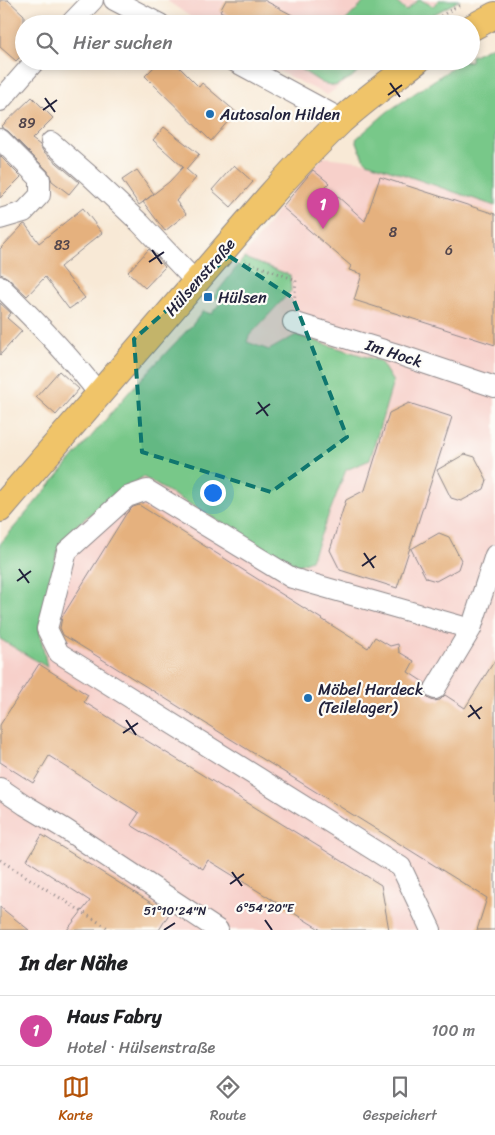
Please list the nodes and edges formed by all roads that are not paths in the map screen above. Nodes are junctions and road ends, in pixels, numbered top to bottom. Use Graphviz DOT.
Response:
graph roads {
  1 [pos="92,0"];
  2 [pos="114,0"];
  3 [pos="78,15"];
  4 [pos="143,15"];
  5 [pos="470,15"];
  6 [pos="495,15"];
  7 [pos="27,70"];
  8 [pos="251,70"];
  9 [pos="405,70"];
  10 [pos="0,101"];
  11 [pos="343,120"];
  12 [pos="0,139"];
  13 [pos="51,142"];
  14 [pos="0,219"];
  15 [pos="196,282"];
  16 [pos="0,286"];
  17 [pos="293,322"];
  18 [pos="495,387"];
  19 [pos="99,394"];
  20 [pos="0,508"];
  21 [pos="495,555"];
  22 [pos="471,629"];
  23 [pos="435,689"];
  24 [pos="0,788"];
  25 [pos="218,930"];
  26 [pos="430,930"];
  1 -- 3 [label="street"];
  2 -- 4 [label="street"];
  5 -- 6 [label="main road"];
  7 -- 10 [label="street"];
  8 -- 11 [label="street"];
  9 -- 11 [label="main road, Hülsenstraße"];
  11 -- 15 [label="main road, Hülsenstraße"];
  12 -- 14 [label="street"];
  13 -- 15 [label="street"];
  15 -- 19 [label="main road, Hülsenstraße"];
  16 -- 19 [label="street"];
  17 -- 18 [label="street, Im Hock"];
  19 -- 20 [label="main road, Hülsenstraße"];
  21 -- 22 [label="street"];
  22 -- 23 [label="street"];
  22 -- 26 [label="street"];
  24 -- 25 [label="street"];
}
